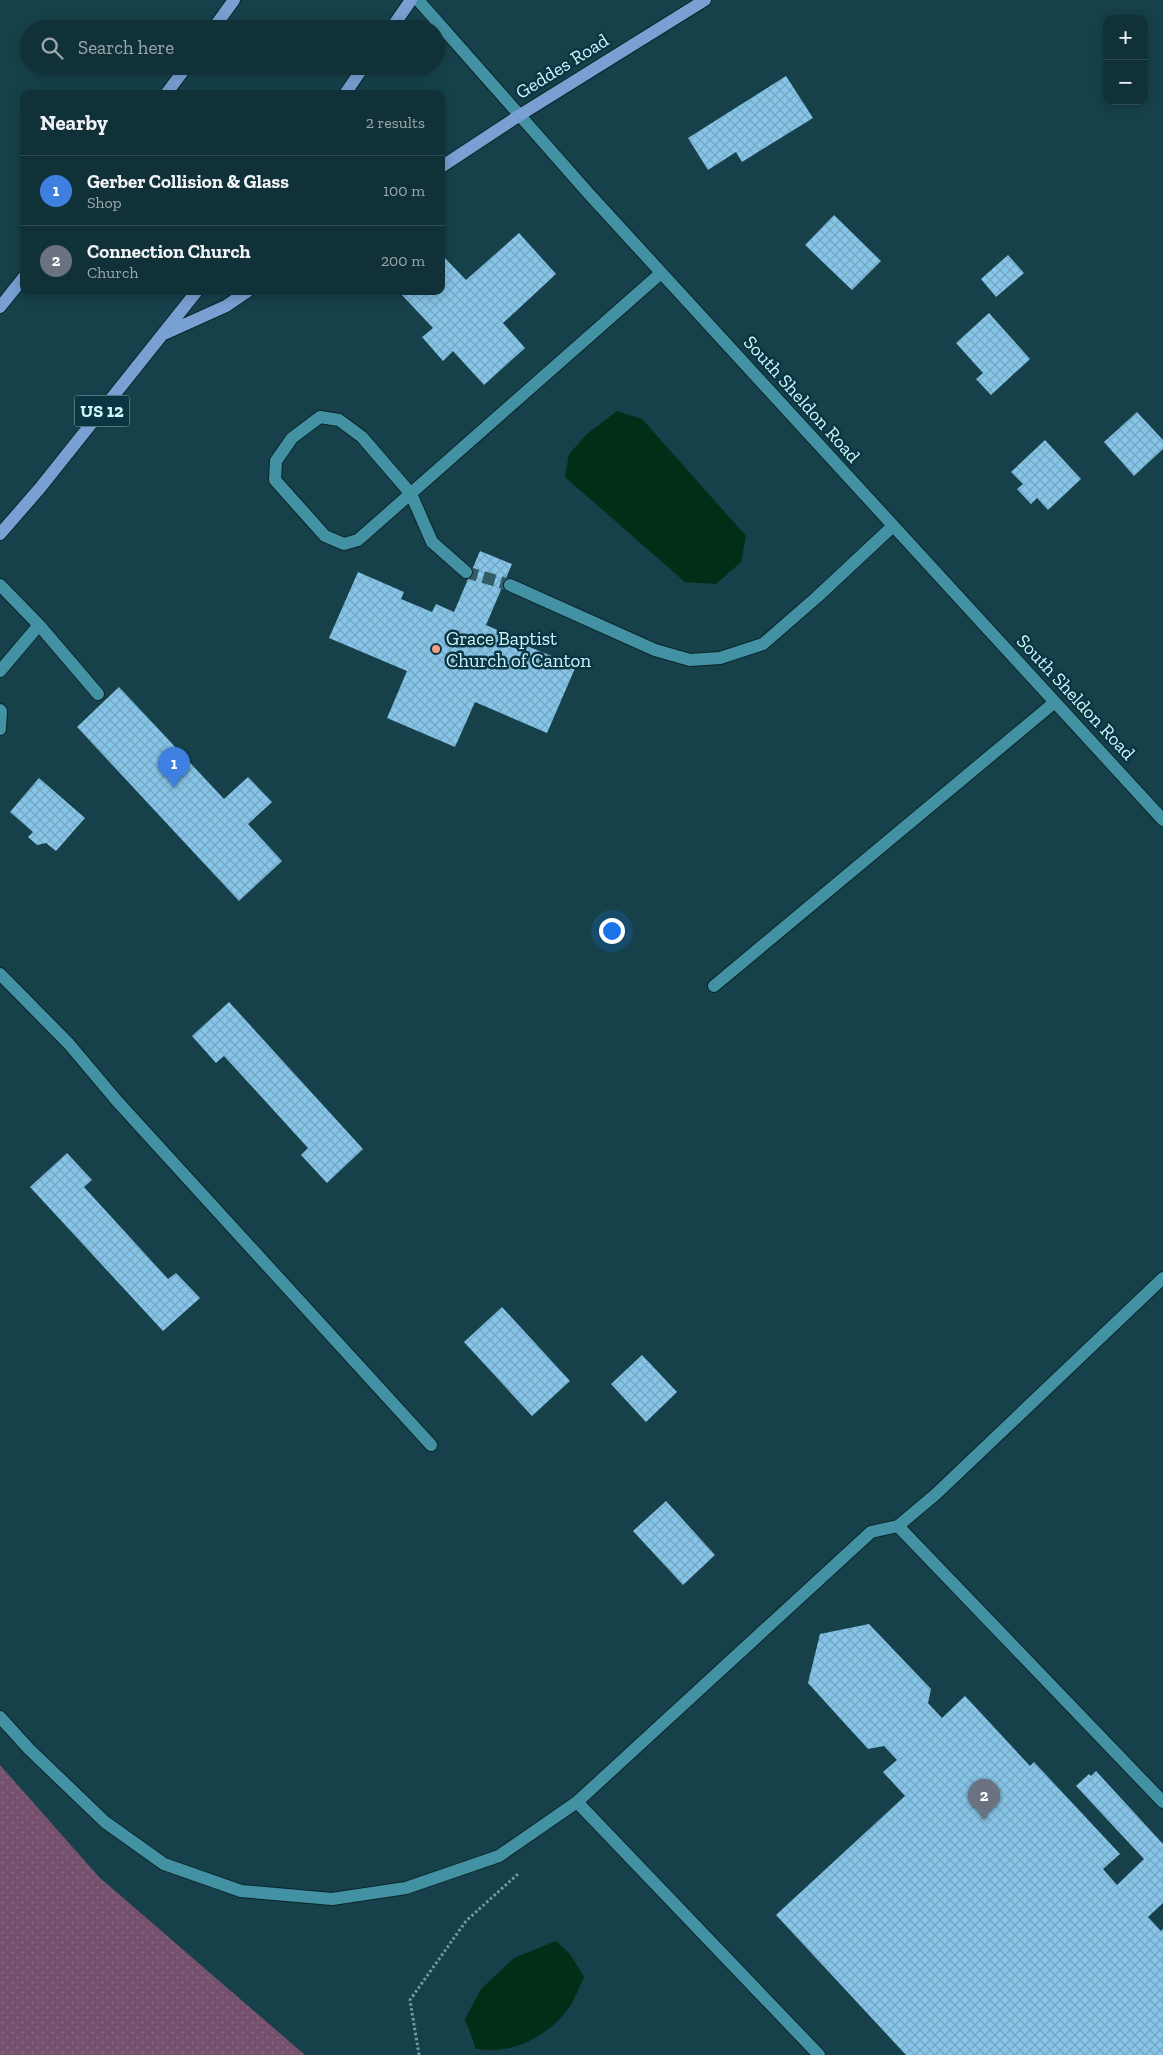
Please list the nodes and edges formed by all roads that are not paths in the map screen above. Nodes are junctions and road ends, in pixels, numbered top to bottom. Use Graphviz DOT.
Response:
graph roads {
  1 [pos="234,0"];
  2 [pos="411,0"];
  3 [pos="418,0"];
  4 [pos="700,1"];
  5 [pos="220,20"];
  6 [pos="397,20"];
  7 [pos="436,20"];
  8 [pos="445,30"];
  9 [pos="180,75"];
  10 [pos="358,75"];
  11 [pos="169,90"];
  12 [pos="347,90"];
  13 [pos="520,115"];
  14 [pos="445,164"];
  15 [pos="661,273"];
  16 [pos="20,283"];
  17 [pos="194,295"];
  18 [pos="242,295"];
  19 [pos="0,307"];
  20 [pos="164,334"];
  21 [pos="411,494"];
  22 [pos="893,526"];
  23 [pos="0,534"];
  24 [pos="466,572"];
  25 [pos="0,585"];
  26 [pos="510,585"];
  27 [pos="39,626"];
  28 [pos="0,671"];
  29 [pos="98,694"];
  30 [pos="1056,702"];
  31 [pos="0,710"];
  32 [pos="0,729"];
  33 [pos="1163,820"];
  34 [pos="0,974"];
  35 [pos="714,986"];
  36 [pos="1163,1278"];
  37 [pos="430,1446"];
  38 [pos="898,1526"];
  39 [pos="0,1717"];
  40 [pos="577,1802"];
  41 [pos="1163,1802"];
  42 [pos="819,2055"];
  1 -- 5 [label="main road"];
  2 -- 6 [label="main road"];
  3 -- 7 [label="street, South Sheldon Road"];
  4 -- 13 [label="main road, Geddes Road"];
  8 -- 13 [label="street, South Sheldon Road"];
  9 -- 11 [label="main road"];
  10 -- 12 [label="main road"];
  13 -- 14 [label="main road, Geddes Road"];
  13 -- 15 [label="street, South Sheldon Road"];
  15 -- 21 [label="street"];
  15 -- 22 [label="street, South Sheldon Road"];
  16 -- 19 [label="main road"];
  17 -- 20 [label="main road, US 12"];
  18 -- 20 [label="main road"];
  20 -- 23 [label="main road, US 12"];
  21 -- 21 [label="street"];
  21 -- 24 [label="street"];
  22 -- 26 [label="street"];
  22 -- 30 [label="street, South Sheldon Road"];
  25 -- 27 [label="street"];
  27 -- 28 [label="street"];
  27 -- 29 [label="street"];
  30 -- 33 [label="street, South Sheldon Road"];
  30 -- 35 [label="street"];
  31 -- 32 [label="street"];
  34 -- 37 [label="street"];
  36 -- 38 [label="street"];
  38 -- 40 [label="street"];
  38 -- 41 [label="street"];
  39 -- 40 [label="street"];
  40 -- 42 [label="street"];
}
